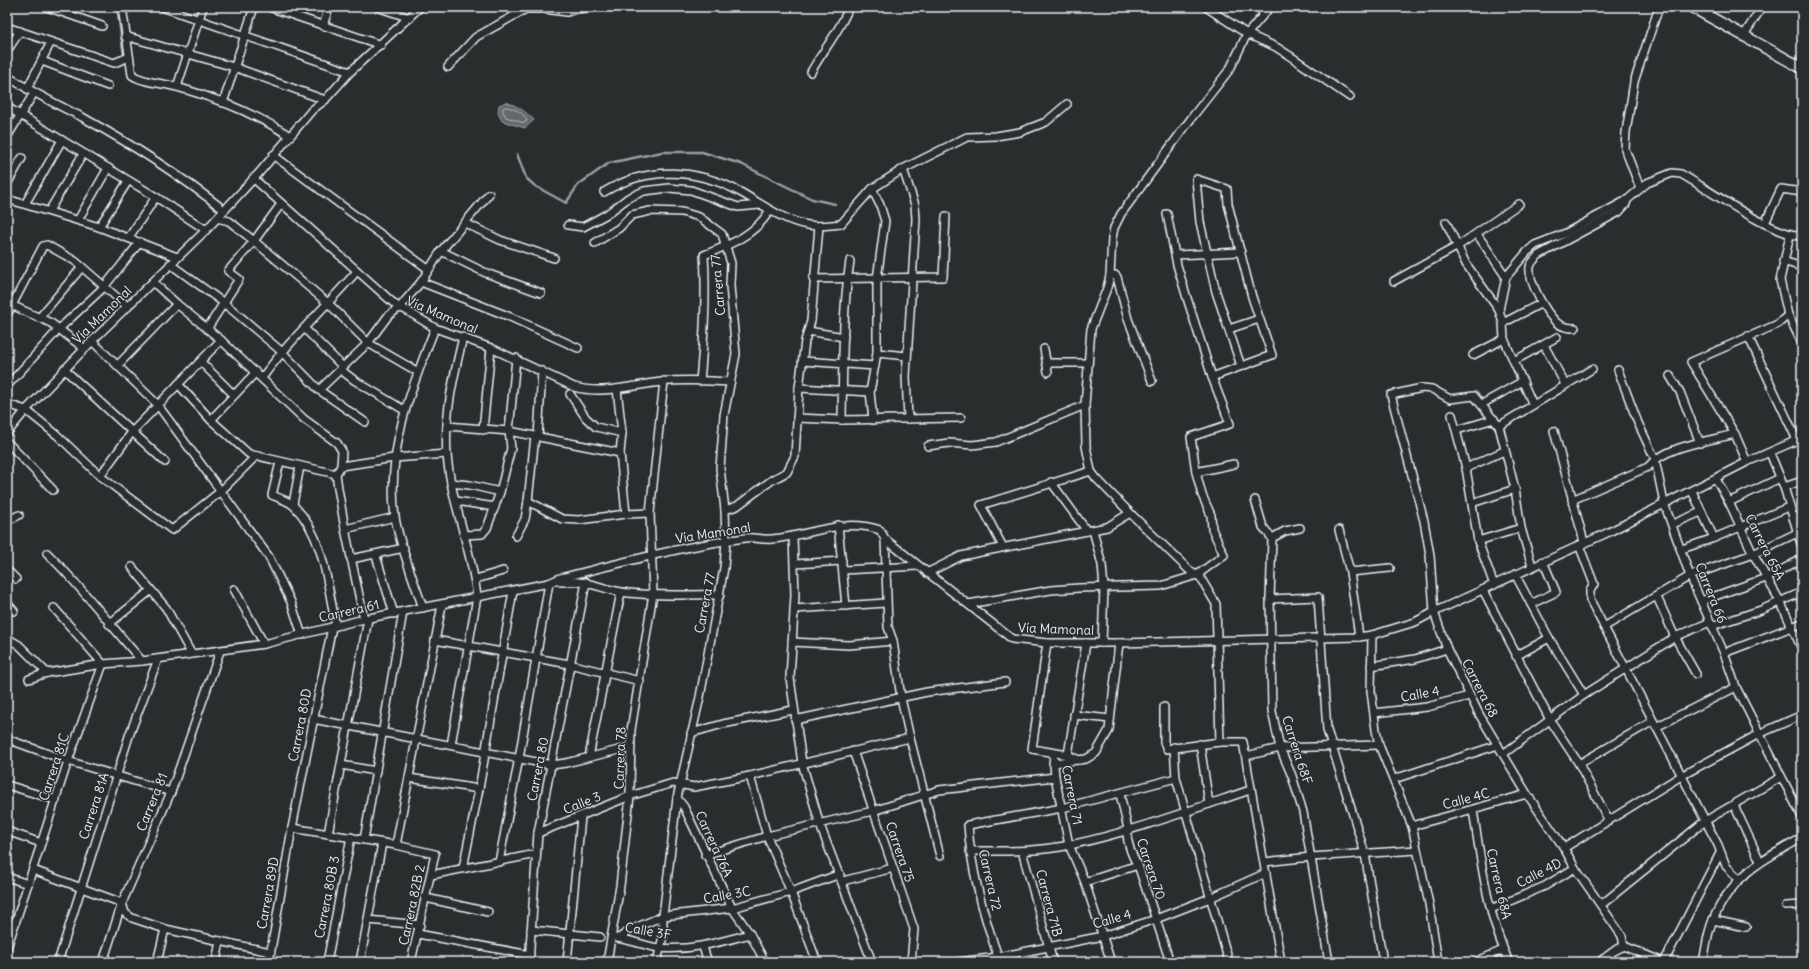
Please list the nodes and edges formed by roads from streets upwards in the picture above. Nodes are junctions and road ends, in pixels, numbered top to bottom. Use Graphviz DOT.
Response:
graph roads {
  1 [pos="47,7"];
  2 [pos="122,7"];
  3 [pos="162,7"];
  4 [pos="202,7"];
  5 [pos="254,7"];
  6 [pos="269,7"];
  7 [pos="329,7"];
  8 [pos="377,7"];
  9 [pos="420,7"];
  10 [pos="597,7"];
  11 [pos="849,7"];
  12 [pos="1206,7"];
  13 [pos="1258,7"];
  14 [pos="1270,7"];
  15 [pos="1659,7"];
  16 [pos="1692,7"];
  17 [pos="1762,7"];
  18 [pos="1264,13"];
  19 [pos="410,18"];
  20 [pos="198,19"];
  21 [pos="102,26"];
  22 [pos="323,26"];
  23 [pos="7,27"];
  24 [pos="20,31"];
  25 [pos="1247,34"];
  26 [pos="1744,35"];
  27 [pos="125,36"];
  28 [pos="244,36"];
  29 [pos="51,42"];
  30 [pos="380,45"];
  31 [pos="7,51"];
  32 [pos="189,53"];
  33 [pos="130,57"];
  34 [pos="42,61"];
  35 [pos="234,67"];
  36 [pos="448,67"];
  37 [pos="1802,68"];
  38 [pos="350,72"];
  39 [pos="812,72"];
  40 [pos="7,76"];
  41 [pos="108,86"];
  42 [pos="177,87"];
  43 [pos="27,89"];
  44 [pos="34,93"];
  45 [pos="1350,98"];
  46 [pos="325,100"];
  47 [pos="223,103"];
  48 [pos="1067,104"];
  49 [pos="7,107"];
  50 [pos="20,116"];
  51 [pos="290,136"];
  52 [pos="7,137"];
  53 [pos="62,140"];
  54 [pos="83,154"];
  55 [pos="273,155"];
  56 [pos="22,158"];
  57 [pos="108,168"];
  58 [pos="903,169"];
  59 [pos="253,178"];
  60 [pos="128,181"];
  61 [pos="7,184"];
  62 [pos="1640,188"];
  63 [pos="872,189"];
  64 [pos="604,192"];
  65 [pos="1802,192"];
  66 [pos="489,194"];
  67 [pos="156,197"];
  68 [pos="7,199"];
  69 [pos="1627,200"];
  70 [pos="25,204"];
  71 [pos="281,204"];
  72 [pos="1519,204"];
  73 [pos="760,205"];
  74 [pos="224,210"];
  75 [pos="770,210"];
  76 [pos="49,212"];
  77 [pos="1168,214"];
  78 [pos="946,216"];
  79 [pos="217,218"];
  80 [pos="78,220"];
  81 [pos="1446,222"];
  82 [pos="466,223"];
  83 [pos="1765,224"];
  84 [pos="568,225"];
  85 [pos="819,226"];
  86 [pos="99,227"];
  87 [pos="206,230"];
  88 [pos="1477,234"];
  89 [pos="1790,235"];
  90 [pos="1802,236"];
  91 [pos="129,237"];
  92 [pos="254,241"];
  93 [pos="140,242"];
  94 [pos="595,242"];
  95 [pos="726,246"];
  96 [pos="1458,246"];
  97 [pos="441,251"];
  98 [pos="1241,252"];
  99 [pos="1208,254"];
  100 [pos="1176,255"];
  101 [pos="177,257"];
  102 [pos="554,258"];
  103 [pos="850,261"];
  104 [pos="1783,261"];
  105 [pos="170,264"];
  106 [pos="82,266"];
  107 [pos="1802,267"];
  108 [pos="428,269"];
  109 [pos="357,272"];
  110 [pos="1110,276"];
  111 [pos="1506,277"];
  112 [pos="911,278"];
  113 [pos="813,279"];
  114 [pos="847,279"];
  115 [pos="877,279"];
  116 [pos="1394,281"];
  117 [pos="153,282"];
  118 [pos="421,282"];
  119 [pos="104,287"];
  120 [pos="541,293"];
  121 [pos="224,303"];
  122 [pos="1542,303"];
  123 [pos="10,304"];
  124 [pos="177,304"];
  125 [pos="328,304"];
  126 [pos="128,307"];
  127 [pos="399,308"];
  128 [pos="1499,310"];
  129 [pos="7,315"];
  130 [pos="1788,315"];
  131 [pos="39,318"];
  132 [pos="1259,319"];
  133 [pos="1503,322"];
  134 [pos="435,328"];
  135 [pos="1575,328"];
  136 [pos="59,329"];
  137 [pos="207,329"];
  138 [pos="305,329"];
  139 [pos="1228,329"];
  140 [pos="808,331"];
  141 [pos="1748,336"];
  142 [pos="463,337"];
  143 [pos="844,337"];
  144 [pos="1557,337"];
  145 [pos="221,340"];
  146 [pos="1504,340"];
  147 [pos="92,341"];
  148 [pos="368,343"];
  149 [pos="1802,343"];
  150 [pos="1544,345"];
  151 [pos="492,348"];
  152 [pos="578,348"];
  153 [pos="84,349"];
  154 [pos="1044,349"];
  155 [pos="281,351"];
  156 [pos="877,352"];
  157 [pos="1473,355"];
  158 [pos="907,356"];
  159 [pos="516,358"];
  160 [pos="803,361"];
  161 [pos="1514,361"];
  162 [pos="201,362"];
  163 [pos="1048,363"];
  164 [pos="1087,363"];
  165 [pos="843,364"];
  166 [pos="118,365"];
  167 [pos="875,366"];
  168 [pos="1241,366"];
  169 [pos="64,369"];
  170 [pos="342,369"];
  171 [pos="1592,369"];
  172 [pos="1618,370"];
  173 [pos="542,371"];
  174 [pos="418,372"];
  175 [pos="1048,372"];
  176 [pos="259,375"];
  177 [pos="1670,376"];
  178 [pos="1212,377"];
  179 [pos="664,381"];
  180 [pos="700,381"];
  181 [pos="1152,381"];
  182 [pos="1523,381"];
  183 [pos="730,382"];
  184 [pos="178,384"];
  185 [pos="1565,384"];
  186 [pos="7,386"];
  187 [pos="799,388"];
  188 [pos="617,389"];
  189 [pos="319,390"];
  190 [pos="843,392"];
  191 [pos="870,392"];
  192 [pos="570,394"];
  193 [pos="234,396"];
  194 [pos="7,404"];
  195 [pos="157,404"];
  196 [pos="1482,404"];
  197 [pos="1086,405"];
  198 [pos="1533,405"];
  199 [pos="26,410"];
  200 [pos="404,410"];
  201 [pos="1452,415"];
  202 [pos="798,418"];
  203 [pos="961,418"];
  204 [pos="908,419"];
  205 [pos="1494,419"];
  206 [pos="211,420"];
  207 [pos="842,420"];
  208 [pos="873,420"];
  209 [pos="365,422"];
  210 [pos="447,426"];
  211 [pos="1499,426"];
  212 [pos="483,430"];
  213 [pos="1457,430"];
  214 [pos="509,431"];
  215 [pos="1554,431"];
  216 [pos="132,432"];
  217 [pos="7,433"];
  218 [pos="622,433"];
  219 [pos="1735,434"];
  220 [pos="536,436"];
  221 [pos="1800,439"];
  222 [pos="7,442"];
  223 [pos="1700,443"];
  224 [pos="928,446"];
  225 [pos="1504,451"];
  226 [pos="620,453"];
  227 [pos="1770,453"];
  228 [pos="447,454"];
  229 [pos="256,456"];
  230 [pos="394,458"];
  231 [pos="1655,459"];
  232 [pos="165,462"];
  233 [pos="280,462"];
  234 [pos="1747,462"];
  235 [pos="1234,464"];
  236 [pos="300,466"];
  237 [pos="341,466"];
  238 [pos="1466,468"];
  239 [pos="1091,471"];
  240 [pos="1196,472"];
  241 [pos="336,474"];
  242 [pos="100,476"];
  243 [pos="1780,478"];
  244 [pos="1716,479"];
  245 [pos="1802,481"];
  246 [pos="1051,482"];
  247 [pos="451,483"];
  248 [pos="1784,487"];
  249 [pos="1515,489"];
  250 [pos="53,490"];
  251 [pos="221,491"];
  252 [pos="1692,491"];
  253 [pos="500,492"];
  254 [pos="1255,500"];
  255 [pos="1572,500"];
  256 [pos="456,501"];
  257 [pos="528,501"];
  258 [pos="1729,502"];
  259 [pos="1472,503"];
  260 [pos="1664,503"];
  261 [pos="293,504"];
  262 [pos="495,507"];
  263 [pos="1790,507"];
  264 [pos="725,510"];
  265 [pos="1701,512"];
  266 [pos="650,513"];
  267 [pos="1130,513"];
  268 [pos="626,514"];
  269 [pos="20,515"];
  270 [pos="1802,515"];
  271 [pos="395,517"];
  272 [pos="1793,518"];
  273 [pos="7,521"];
  274 [pos="1673,524"];
  275 [pos="838,525"];
  276 [pos="1741,527"];
  277 [pos="1300,528"];
  278 [pos="1521,528"];
  279 [pos="345,529"];
  280 [pos="1090,530"];
  281 [pos="1339,530"];
  282 [pos="1797,533"];
  283 [pos="464,536"];
  284 [pos="516,536"];
  285 [pos="793,536"];
  286 [pos="1272,538"];
  287 [pos="1714,538"];
  288 [pos="884,539"];
  289 [pos="726,541"];
  290 [pos="1478,541"];
  291 [pos="1581,544"];
  292 [pos="1003,547"];
  293 [pos="1802,547"];
  294 [pos="404,548"];
  295 [pos="1682,549"];
  296 [pos="48,553"];
  297 [pos="1753,554"];
  298 [pos="652,555"];
  299 [pos="376,556"];
  300 [pos="351,559"];
  301 [pos="1802,559"];
  302 [pos="842,561"];
  303 [pos="1543,561"];
  304 [pos="795,564"];
  305 [pos="918,566"];
  306 [pos="1532,566"];
  307 [pos="132,567"];
  308 [pos="886,568"];
  309 [pos="1390,568"];
  310 [pos="7,570"];
  311 [pos="843,570"];
  312 [pos="503,572"];
  313 [pos="1350,572"];
  314 [pos="927,573"];
  315 [pos="1515,574"];
  316 [pos="1197,575"];
  317 [pos="1690,576"];
  318 [pos="476,578"];
  319 [pos="1766,578"];
  320 [pos="16,579"];
  321 [pos="586,582"];
  322 [pos="549,583"];
  323 [pos="1494,585"];
  324 [pos="1104,588"];
  325 [pos="234,589"];
  326 [pos="1483,590"];
  327 [pos="150,591"];
  328 [pos="513,591"];
  329 [pos="621,592"];
  330 [pos="1802,592"];
  331 [pos="653,594"];
  332 [pos="720,595"];
  333 [pos="477,597"];
  334 [pos="1657,597"];
  335 [pos="1270,599"];
  336 [pos="1701,601"];
  337 [pos="1780,601"];
  338 [pos="7,603"];
  339 [pos="886,603"];
  340 [pos="968,604"];
  341 [pos="1530,604"];
  342 [pos="442,605"];
  343 [pos="846,606"];
  344 [pos="54,608"];
  345 [pos="423,608"];
  346 [pos="794,609"];
  347 [pos="14,611"];
  348 [pos="403,612"];
  349 [pos="1434,612"];
  350 [pos="394,614"];
  351 [pos="366,619"];
  352 [pos="1802,623"];
  353 [pos="109,624"];
  354 [pos="1711,624"];
  355 [pos="334,626"];
  356 [pos="1793,627"];
  357 [pos="1604,628"];
  358 [pos="302,635"];
  359 [pos="1372,635"];
  360 [pos="1320,637"];
  361 [pos="1359,637"];
  362 [pos="1676,637"];
  363 [pos="7,638"];
  364 [pos="1271,638"];
  365 [pos="1549,638"];
  366 [pos="435,640"];
  367 [pos="894,641"];
  368 [pos="1217,641"];
  369 [pos="792,642"];
  370 [pos="1047,643"];
  371 [pos="1086,643"];
  372 [pos="1102,643"];
  373 [pos="1120,643"];
  374 [pos="264,644"];
  375 [pos="469,646"];
  376 [pos="1447,649"];
  377 [pos="1802,649"];
  378 [pos="220,651"];
  379 [pos="503,651"];
  380 [pos="191,653"];
  381 [pos="1724,653"];
  382 [pos="1516,656"];
  383 [pos="536,658"];
  384 [pos="158,659"];
  385 [pos="142,661"];
  386 [pos="103,664"];
  387 [pos="569,664"];
  388 [pos="1371,666"];
  389 [pos="1626,670"];
  390 [pos="47,673"];
  391 [pos="605,673"];
  392 [pos="1696,674"];
  393 [pos="29,678"];
  394 [pos="640,681"];
  395 [pos="1005,682"];
  396 [pos="1736,687"];
  397 [pos="1584,695"];
  398 [pos="1469,696"];
  399 [pos="901,698"];
  400 [pos="1164,707"];
  401 [pos="794,710"];
  402 [pos="1374,713"];
  403 [pos="1802,715"];
  404 [pos="1074,716"];
  405 [pos="313,719"];
  406 [pos="1110,719"];
  407 [pos="795,720"];
  408 [pos="1550,720"];
  409 [pos="1655,724"];
  410 [pos="348,725"];
  411 [pos="382,732"];
  412 [pos="691,733"];
  413 [pos="1759,734"];
  414 [pos="416,738"];
  415 [pos="910,738"];
  416 [pos="7,740"];
  417 [pos="1220,742"];
  418 [pos="1200,744"];
  419 [pos="451,745"];
  420 [pos="1379,745"];
  421 [pos="1498,745"];
  422 [pos="631,747"];
  423 [pos="1174,747"];
  424 [pos="1332,747"];
  425 [pos="1280,748"];
  426 [pos="853,751"];
  427 [pos="485,752"];
  428 [pos="1053,753"];
  429 [pos="1503,754"];
  430 [pos="1068,755"];
  431 [pos="1246,756"];
  432 [pos="589,757"];
  433 [pos="519,758"];
  434 [pos="1079,760"];
  435 [pos="68,761"];
  436 [pos="802,763"];
  437 [pos="1054,764"];
  438 [pos="1579,764"];
  439 [pos="341,765"];
  440 [pos="552,765"];
  441 [pos="376,771"];
  442 [pos="117,775"];
  443 [pos="750,776"];
  444 [pos="1681,776"];
  445 [pos="1055,777"];
  446 [pos="1781,777"];
  447 [pos="409,778"];
  448 [pos="1176,778"];
  449 [pos="1394,779"];
  450 [pos="680,783"];
  451 [pos="7,785"];
  452 [pos="479,789"];
  453 [pos="1250,790"];
  454 [pos="171,792"];
  455 [pos="1120,794"];
  456 [pos="1527,794"];
  457 [pos="923,795"];
  458 [pos="630,796"];
  459 [pos="677,798"];
  460 [pos="56,800"];
  461 [pos="1208,804"];
  462 [pos="1734,805"];
  463 [pos="1062,808"];
  464 [pos="1473,810"];
  465 [pos="873,811"];
  466 [pos="1185,813"];
  467 [pos="581,817"];
  468 [pos="1802,817"];
  469 [pos="1609,821"];
  470 [pos="1705,821"];
  471 [pos="820,825"];
  472 [pos="1412,826"];
  473 [pos="292,828"];
  474 [pos="1128,829"];
  475 [pos="7,831"];
  476 [pos="538,833"];
  477 [pos="328,834"];
  478 [pos="767,836"];
  479 [pos="351,838"];
  480 [pos="1802,838"];
  481 [pos="364,840"];
  482 [pos="41,843"];
  483 [pos="382,843"];
  484 [pos="396,845"];
  485 [pos="1069,845"];
  486 [pos="1564,848"];
  487 [pos="1417,850"];
  488 [pos="1022,851"];
  489 [pos="970,852"];
  490 [pos="1720,853"];
  491 [pos="536,854"];
  492 [pos="1365,854"];
  493 [pos="705,855"];
  494 [pos="940,856"];
  495 [pos="1311,857"];
  496 [pos="1760,861"];
  497 [pos="499,862"];
  498 [pos="1264,862"];
  499 [pos="1138,865"];
  500 [pos="463,868"];
  501 [pos="893,868"];
  502 [pos="1575,868"];
  503 [pos="33,870"];
  504 [pos="840,874"];
  505 [pos="1266,874"];
  506 [pos="431,875"];
  507 [pos="7,877"];
  508 [pos="1739,879"];
  509 [pos="843,881"];
  510 [pos="1085,882"];
  511 [pos="28,884"];
  512 [pos="81,887"];
  513 [pos="791,892"];
  514 [pos="426,898"];
  515 [pos="1210,898"];
  516 [pos="122,904"];
  517 [pos="1601,905"];
  518 [pos="1802,905"];
  519 [pos="1786,906"];
  520 [pos="732,908"];
  521 [pos="1491,909"];
  522 [pos="488,912"];
  523 [pos="663,916"];
  524 [pos="1156,919"];
  525 [pos="368,920"];
  526 [pos="1712,920"];
  527 [pos="7,922"];
  528 [pos="14,924"];
  529 [pos="420,925"];
  530 [pos="1746,927"];
  531 [pos="165,929"];
  532 [pos="531,930"];
  533 [pos="569,933"];
  534 [pos="418,934"];
  535 [pos="750,934"];
  536 [pos="600,936"];
  537 [pos="1103,936"];
  538 [pos="615,938"];
  539 [pos="220,941"];
  540 [pos="703,946"];
  541 [pos="1624,946"];
  542 [pos="1049,947"];
  543 [pos="7,948"];
  544 [pos="659,948"];
  545 [pos="1503,950"];
  546 [pos="270,952"];
  547 [pos="530,958"];
  548 [pos="999,959"];
  549 [pos="1648,959"];
  550 [pos="58,962"];
  551 [pos="103,962"];
  552 [pos="157,962"];
  553 [pos="216,962"];
  554 [pos="269,962"];
  555 [pos="327,962"];
  556 [pos="360,962"];
  557 [pos="411,962"];
  558 [pos="567,962"];
  559 [pos="607,962"];
  560 [pos="657,962"];
  561 [pos="708,962"];
  562 [pos="765,962"];
  563 [pos="817,962"];
  564 [pos="872,962"];
  565 [pos="912,962"];
  566 [pos="958,962"];
  567 [pos="1053,962"];
  568 [pos="1110,962"];
  569 [pos="1170,962"];
  570 [pos="1229,962"];
  571 [pos="1281,962"];
  572 [pos="1329,962"];
  573 [pos="1383,962"];
  574 [pos="1438,962"];
  575 [pos="1475,962"];
  576 [pos="1509,962"];
  577 [pos="1599,962"];
  578 [pos="1664,962"];
  579 [pos="1702,962"];
  1 -- 21 [label="street"];
  2 -- 27 [label="street"];
  3 -- 20 [label="street"];
  4 -- 20 [label="street"];
  5 -- 28 [label="street"];
  6 -- 22 [label="street"];
  7 -- 22 [label="street"];
  8 -- 19 [label="street"];
  9 -- 19 [label="street, Vía Mamonal"];
  10 -- 36 [label="street"];
  11 -- 39 [label="street"];
  12 -- 25 [label="street"];
  13 -- 18 [label="street"];
  14 -- 18 [label="street"];
  15 -- 62 [label="street"];
  16 -- 26 [label="street"];
  17 -- 26 [label="street"];
  18 -- 25 [label="street"];
  19 -- 30 [label="street, Vía Mamonal"];
  20 -- 28 [label="street"];
  20 -- 32 [label="street"];
  22 -- 30 [label="street"];
  23 -- 24 [label="street"];
  24 -- 29 [label="street"];
  24 -- 31 [label="street"];
  25 -- 45 [label="street"];
  25 -- 110 [label="street"];
  26 -- 37 [label="street"];
  27 -- 32 [label="street"];
  27 -- 33 [label="street"];
  28 -- 35 [label="street"];
  28 -- 38 [label="street"];
  29 -- 33 [label="street"];
  29 -- 34 [label="street"];
  30 -- 38 [label="street, Vía Mamonal"];
  32 -- 35 [label="street"];
  32 -- 42 [label="street"];
  33 -- 42 [label="street"];
  34 -- 41 [label="street"];
  34 -- 43 [label="street"];
  35 -- 46 [label="street"];
  35 -- 47 [label="street"];
  38 -- 46 [label="street, Vía Mamonal"];
  40 -- 43 [label="street"];
  42 -- 47 [label="street"];
  43 -- 44 [label="street"];
  44 -- 50 [label="street"];
  44 -- 74 [label="street"];
  46 -- 51 [label="street, Vía Mamonal"];
  47 -- 51 [label="street"];
  48 -- 58 [label="street"];
  49 -- 50 [label="street"];
  50 -- 52 [label="street"];
  50 -- 53 [label="street"];
  51 -- 55 [label="street, Vía Mamonal"];
  53 -- 54 [label="street"];
  53 -- 70 [label="street"];
  54 -- 57 [label="street"];
  54 -- 76 [label="street"];
  55 -- 59 [label="street, Vía Mamonal"];
  55 -- 108 [label="street"];
  56 -- 61 [label="street"];
  57 -- 60 [label="street"];
  57 -- 80 [label="street"];
  58 -- 63 [label="street"];
  58 -- 112 [label="street"];
  59 -- 71 [label="street"];
  59 -- 74 [label="street, Vía Mamonal"];
  60 -- 67 [label="street"];
  60 -- 86 [label="street"];
  62 -- 69 [label="street"];
  62 -- 83 [label="street"];
  63 -- 85 [label="street"];
  63 -- 115 [label="street"];
  64 -- 73 [label="street"];
  65 -- 83 [label="street"];
  66 -- 82 [label="street"];
  67 -- 87 [label="street"];
  67 -- 91 [label="street"];
  68 -- 70 [label="street"];
  69 -- 111 [label="street"];
  69 -- 122 [label="street"];
  70 -- 76 [label="street"];
  71 -- 92 [label="street"];
  71 -- 109 [label="street"];
  72 -- 88 [label="street"];
  73 -- 75 [label="street"];
  73 -- 84 [label="street"];
  74 -- 79 [label="street, Vía Mamonal"];
  75 -- 85 [label="street"];
  75 -- 95 [label="street"];
  76 -- 80 [label="street"];
  77 -- 100 [label="street"];
  78 -- 112 [label="street"];
  79 -- 87 [label="street, Vía Mamonal"];
  79 -- 92 [label="street"];
  80 -- 86 [label="street"];
  81 -- 96 [label="street"];
  82 -- 97 [label="street"];
  82 -- 102 [label="street"];
  83 -- 89 [label="street"];
  85 -- 113 [label="street"];
  86 -- 91 [label="street"];
  87 -- 101 [label="street, Vía Mamonal"];
  88 -- 96 [label="street"];
  88 -- 111 [label="street"];
  89 -- 90 [label="street"];
  89 -- 104 [label="street"];
  91 -- 93 [label="street"];
  92 -- 121 [label="street"];
  92 -- 125 [label="street"];
  93 -- 101 [label="street"];
  93 -- 119 [label="street"];
  94 -- 95 [label="street, Carrera 77"];
  95 -- 180 [label="street"];
  95 -- 183 [label="street, Carrera 77"];
  96 -- 116 [label="street"];
  96 -- 128 [label="street"];
  97 -- 108 [label="street"];
  97 -- 120 [label="street"];
  98 -- 99 [label="street"];
  98 -- 99 [label="street"];
  98 -- 132 [label="street"];
  99 -- 100 [label="street"];
  99 -- 139 [label="street"];
  100 -- 178 [label="street"];
  101 -- 105 [label="street, Vía Mamonal"];
  103 -- 114 [label="street"];
  104 -- 107 [label="street"];
  104 -- 130 [label="street"];
  105 -- 117 [label="street, Vía Mamonal"];
  105 -- 121 [label="street"];
  106 -- 119 [label="street"];
  106 -- 123 [label="street"];
  106 -- 131 [label="street"];
  108 -- 118 [label="street"];
  109 -- 125 [label="street"];
  109 -- 127 [label="street"];
  110 -- 164 [label="street"];
  110 -- 181 [label="street"];
  111 -- 128 [label="street"];
  112 -- 115 [label="street"];
  112 -- 158 [label="street"];
  113 -- 114 [label="street"];
  113 -- 140 [label="street"];
  114 -- 115 [label="street"];
  114 -- 143 [label="street"];
  115 -- 156 [label="street"];
  117 -- 124 [label="street"];
  117 -- 126 [label="street, Vía Mamonal"];
  118 -- 127 [label="street"];
  118 -- 152 [label="street"];
  119 -- 126 [label="street"];
  119 -- 136 [label="street"];
  121 -- 137 [label="street"];
  121 -- 155 [label="street"];
  122 -- 133 [label="street"];
  122 -- 135 [label="street"];
  123 -- 129 [label="street"];
  123 -- 131 [label="street"];
  124 -- 137 [label="street"];
  124 -- 166 [label="street"];
  125 -- 138 [label="street"];
  125 -- 148 [label="street"];
  126 -- 147 [label="street, Vía Mamonal"];
  127 -- 134 [label="street, Vía Mamonal"];
  127 -- 148 [label="street, Vía Mamonal"];
  128 -- 133 [label="street"];
  130 -- 141 [label="street"];
  130 -- 149 [label="street"];
  131 -- 136 [label="street"];
  132 -- 139 [label="street"];
  132 -- 168 [label="street"];
  133 -- 146 [label="street"];
  134 -- 142 [label="street, Vía Mamonal"];
  134 -- 174 [label="street"];
  136 -- 153 [label="street"];
  136 -- 186 [label="street"];
  137 -- 145 [label="street"];
  138 -- 155 [label="street"];
  138 -- 170 [label="street"];
  139 -- 168 [label="street"];
  140 -- 143 [label="street"];
  140 -- 160 [label="street"];
  141 -- 219 [label="street"];
  141 -- 221 [label="street"];
  142 -- 151 [label="street, Vía Mamonal"];
  142 -- 210 [label="street"];
  143 -- 165 [label="street"];
  144 -- 150 [label="street"];
  145 -- 162 [label="street"];
  145 -- 176 [label="street"];
  146 -- 157 [label="street"];
  146 -- 161 [label="street"];
  147 -- 153 [label="street, Vía Mamonal"];
  147 -- 166 [label="street"];
  148 -- 170 [label="street, Vía Mamonal"];
  148 -- 174 [label="street"];
  150 -- 161 [label="street"];
  150 -- 185 [label="street"];
  151 -- 159 [label="street, Vía Mamonal"];
  151 -- 212 [label="street"];
  153 -- 169 [label="street, Vía Mamonal"];
  154 -- 163 [label="street"];
  155 -- 176 [label="street"];
  155 -- 189 [label="street"];
  156 -- 158 [label="street"];
  156 -- 167 [label="street"];
  158 -- 204 [label="street"];
  159 -- 173 [label="street, Vía Mamonal"];
  159 -- 214 [label="street"];
  160 -- 165 [label="street"];
  160 -- 187 [label="street"];
  161 -- 182 [label="street"];
  162 -- 184 [label="street"];
  162 -- 193 [label="street"];
  163 -- 164 [label="street"];
  163 -- 175 [label="street"];
  164 -- 197 [label="street"];
  165 -- 167 [label="street"];
  165 -- 190 [label="street"];
  166 -- 195 [label="street"];
  167 -- 191 [label="street"];
  168 -- 178 [label="street"];
  169 -- 199 [label="street, Vía Mamonal"];
  169 -- 216 [label="street"];
  170 -- 189 [label="street, Vía Mamonal"];
  170 -- 200 [label="street"];
  171 -- 185 [label="street"];
  172 -- 231 [label="street, Carrera 66"];
  173 -- 188 [label="street, Vía Mamonal"];
  173 -- 220 [label="street"];
  174 -- 200 [label="street"];
  176 -- 193 [label="street"];
  176 -- 237 [label="street"];
  177 -- 223 [label="street"];
  178 -- 240 [label="street"];
  179 -- 180 [label="street, Vía Mamonal"];
  179 -- 188 [label="street, Vía Mamonal"];
  179 -- 266 [label="street"];
  180 -- 183 [label="street, Vía Mamonal"];
  182 -- 196 [label="street"];
  182 -- 198 [label="street"];
  183 -- 264 [label="street, Carrera 77"];
  184 -- 195 [label="street"];
  184 -- 206 [label="street"];
  185 -- 198 [label="street"];
  187 -- 190 [label="street"];
  187 -- 202 [label="street"];
  188 -- 218 [label="street"];
  189 -- 209 [label="street"];
  190 -- 191 [label="street"];
  190 -- 207 [label="street"];
  191 -- 208 [label="street"];
  192 -- 218 [label="street"];
  193 -- 206 [label="street"];
  194 -- 199 [label="street"];
  195 -- 216 [label="street"];
  195 -- 251 [label="street"];
  196 -- 205 [label="street"];
  196 -- 349 [label="street, Carrera 68"];
  197 -- 224 [label="street"];
  197 -- 239 [label="street"];
  198 -- 211 [label="street"];
  199 -- 217 [label="street, Vía Mamonal"];
  199 -- 242 [label="street"];
  200 -- 230 [label="street"];
  201 -- 213 [label="street"];
  202 -- 207 [label="street"];
  202 -- 264 [label="street"];
  203 -- 204 [label="street"];
  204 -- 208 [label="street"];
  205 -- 211 [label="street"];
  205 -- 213 [label="street"];
  206 -- 229 [label="street"];
  207 -- 208 [label="street"];
  210 -- 212 [label="street"];
  210 -- 228 [label="street"];
  211 -- 225 [label="street"];
  212 -- 214 [label="street"];
  213 -- 238 [label="street"];
  214 -- 220 [label="street"];
  214 -- 253 [label="street"];
  215 -- 255 [label="street"];
  216 -- 232 [label="street"];
  216 -- 242 [label="street"];
  218 -- 226 [label="street"];
  219 -- 223 [label="street"];
  219 -- 234 [label="street"];
  220 -- 226 [label="street"];
  220 -- 257 [label="street"];
  221 -- 227 [label="street, Vía Mamonal"];
  222 -- 250 [label="street"];
  223 -- 231 [label="street"];
  225 -- 238 [label="street"];
  225 -- 249 [label="street"];
  226 -- 268 [label="street"];
  227 -- 234 [label="street, Vía Mamonal"];
  227 -- 243 [label="street"];
  228 -- 230 [label="street"];
  228 -- 247 [label="street"];
  229 -- 233 [label="street"];
  229 -- 251 [label="street"];
  230 -- 237 [label="street"];
  230 -- 271 [label="street"];
  231 -- 255 [label="street"];
  231 -- 260 [label="street, Carrera 66"];
  233 -- 236 [label="street"];
  233 -- 261 [label="street"];
  234 -- 244 [label="street, Vía Mamonal"];
  235 -- 240 [label="street"];
  236 -- 241 [label="street"];
  236 -- 261 [label="street"];
  237 -- 241 [label="street"];
  238 -- 259 [label="street"];
  239 -- 246 [label="street"];
  239 -- 267 [label="street"];
  240 -- 316 [label="street"];
  241 -- 279 [label="street"];
  242 -- 251 [label="street"];
  243 -- 248 [label="street"];
  243 -- 258 [label="street"];
  244 -- 252 [label="street, Vía Mamonal"];
  244 -- 258 [label="street, Carrera 65A"];
  245 -- 248 [label="street"];
  246 -- 280 [label="street"];
  246 -- 292 [label="street"];
  247 -- 253 [label="street"];
  247 -- 256 [label="street"];
  248 -- 263 [label="street"];
  249 -- 259 [label="street"];
  249 -- 278 [label="street"];
  251 -- 358 [label="street"];
  252 -- 260 [label="street, Vía Mamonal"];
  252 -- 265 [label="street"];
  253 -- 262 [label="street"];
  254 -- 286 [label="street"];
  255 -- 291 [label="street"];
  256 -- 262 [label="street"];
  256 -- 283 [label="street"];
  257 -- 268 [label="street"];
  257 -- 284 [label="street"];
  258 -- 276 [label="street, Carrera 65A"];
  259 -- 290 [label="street"];
  260 -- 274 [label="street, Carrera 66"];
  260 -- 291 [label="street, Vía Mamonal"];
  261 -- 355 [label="street"];
  262 -- 283 [label="street"];
  263 -- 272 [label="street"];
  263 -- 276 [label="street"];
  264 -- 289 [label="street, Carrera 77"];
  265 -- 274 [label="street"];
  265 -- 287 [label="street"];
  266 -- 268 [label="street"];
  266 -- 298 [label="street"];
  267 -- 280 [label="street"];
  267 -- 316 [label="street"];
  269 -- 273 [label="street"];
  270 -- 272 [label="street"];
  271 -- 279 [label="street"];
  271 -- 294 [label="street"];
  272 -- 282 [label="street"];
  274 -- 295 [label="street, Carrera 66"];
  275 -- 285 [label="street, Vía Mamonal"];
  275 -- 288 [label="street, Vía Mamonal"];
  275 -- 302 [label="street"];
  276 -- 287 [label="street"];
  276 -- 297 [label="street, Carrera 65A"];
  277 -- 286 [label="street"];
  278 -- 290 [label="street"];
  278 -- 306 [label="street"];
  279 -- 300 [label="street"];
  280 -- 292 [label="street"];
  280 -- 324 [label="street"];
  281 -- 313 [label="street"];
  282 -- 293 [label="street"];
  282 -- 297 [label="street"];
  283 -- 318 [label="street"];
  285 -- 289 [label="street, Vía Mamonal"];
  285 -- 304 [label="street"];
  286 -- 335 [label="street, Carrera 68F"];
  287 -- 295 [label="street"];
  288 -- 305 [label="street, Vía Mamonal"];
  288 -- 308 [label="street"];
  289 -- 298 [label="street, Vía Mamonal"];
  289 -- 332 [label="street, Carrera 77"];
  290 -- 323 [label="street"];
  291 -- 303 [label="street, Vía Mamonal"];
  291 -- 357 [label="street"];
  292 -- 314 [label="street"];
  294 -- 299 [label="street"];
  294 -- 345 [label="street"];
  295 -- 317 [label="street, Carrera 66"];
  296 -- 353 [label="street"];
  297 -- 317 [label="street"];
  297 -- 319 [label="street, Carrera 65A"];
  298 -- 322 [label="street, Carrera 61"];
  298 -- 331 [label="street, Carrera 78"];
  299 -- 300 [label="street"];
  299 -- 350 [label="street"];
  300 -- 351 [label="street"];
  301 -- 319 [label="street"];
  302 -- 304 [label="street"];
  302 -- 311 [label="street"];
  303 -- 306 [label="street, Vía Mamonal"];
  303 -- 341 [label="street"];
  304 -- 346 [label="street"];
  305 -- 308 [label="street"];
  305 -- 314 [label="street, Vía Mamonal"];
  306 -- 315 [label="street, Vía Mamonal"];
  307 -- 327 [label="street"];
  308 -- 311 [label="street"];
  308 -- 339 [label="street"];
  309 -- 313 [label="street"];
  310 -- 320 [label="street"];
  311 -- 343 [label="street"];
  312 -- 318 [label="street"];
  313 -- 361 [label="street"];
  314 -- 340 [label="street, Vía Mamonal"];
  315 -- 323 [label="street, Vía Mamonal"];
  315 -- 341 [label="street"];
  316 -- 324 [label="street"];
  316 -- 368 [label="street"];
  317 -- 334 [label="street"];
  317 -- 336 [label="street, Carrera 66"];
  318 -- 333 [label="street"];
  319 -- 336 [label="street"];
  319 -- 337 [label="street, Carrera 65A"];
  321 -- 322 [label="street"];
  321 -- 329 [label="street"];
  321 -- 387 [label="street, Carrera 80"];
  322 -- 328 [label="street, Carrera 61"];
  322 -- 383 [label="street"];
  323 -- 326 [label="street, Vía Mamonal"];
  324 -- 340 [label="street"];
  324 -- 372 [label="street"];
  325 -- 374 [label="street"];
  326 -- 349 [label="street, Vía Mamonal"];
  326 -- 382 [label="street"];
  327 -- 353 [label="street"];
  327 -- 380 [label="street"];
  328 -- 333 [label="street, Carrera 61"];
  328 -- 379 [label="street"];
  329 -- 331 [label="street"];
  329 -- 391 [label="street"];
  330 -- 337 [label="street"];
  331 -- 332 [label="street"];
  331 -- 394 [label="street, Carrera 78"];
  332 -- 412 [label="street, Carrera 77"];
  333 -- 342 [label="street, Carrera 61"];
  333 -- 375 [label="street"];
  334 -- 357 [label="street"];
  334 -- 362 [label="street"];
  335 -- 360 [label="street"];
  335 -- 364 [label="street, Carrera 68F"];
  336 -- 354 [label="street, Carrera 66"];
  337 -- 354 [label="street"];
  337 -- 356 [label="street, Carrera 65A"];
  338 -- 347 [label="street"];
  339 -- 343 [label="street"];
  339 -- 367 [label="street"];
  340 -- 370 [label="street, Vía Mamonal"];
  341 -- 365 [label="street"];
  342 -- 345 [label="street, Carrera 61"];
  342 -- 366 [label="street"];
  343 -- 346 [label="street"];
  344 -- 386 [label="street"];
  345 -- 348 [label="street, Carrera 61"];
  346 -- 369 [label="street"];
  348 -- 350 [label="street, Carrera 61"];
  348 -- 411 [label="street"];
  349 -- 359 [label="street, Vía Mamonal"];
  349 -- 376 [label="street, Carrera 68"];
  350 -- 351 [label="street, Carrera 61"];
  351 -- 355 [label="street, Carrera 61"];
  351 -- 410 [label="street"];
  352 -- 356 [label="street"];
  353 -- 385 [label="street"];
  354 -- 362 [label="street"];
  354 -- 381 [label="street, Carrera 66"];
  355 -- 358 [label="street, Carrera 61"];
  355 -- 405 [label="street, Carrera 80D"];
  356 -- 377 [label="street, Carrera 65A"];
  356 -- 381 [label="street"];
  357 -- 389 [label="street"];
  358 -- 374 [label="street, Carrera 61"];
  359 -- 361 [label="street, Vía Mamonal"];
  359 -- 388 [label="street"];
  360 -- 361 [label="street, Vía Mamonal"];
  360 -- 364 [label="street, Vía Mamonal"];
  360 -- 424 [label="street"];
  362 -- 389 [label="street"];
  362 -- 392 [label="street"];
  363 -- 390 [label="street"];
  364 -- 368 [label="street, Vía Mamonal"];
  364 -- 425 [label="street, Carrera 68F"];
  365 -- 382 [label="street"];
  365 -- 397 [label="street"];
  366 -- 375 [label="street"];
  366 -- 414 [label="street"];
  367 -- 369 [label="street"];
  367 -- 399 [label="street"];
  368 -- 373 [label="street, Vía Mamonal"];
  368 -- 417 [label="street"];
  369 -- 401 [label="street"];
  370 -- 371 [label="street, Vía Mamonal"];
  370 -- 428 [label="street, Carrera 71"];
  371 -- 372 [label="street, Vía Mamonal"];
  371 -- 404 [label="street"];
  372 -- 373 [label="street, Vía Mamonal"];
  373 -- 406 [label="street"];
  374 -- 378 [label="street, Carrera 61"];
  375 -- 379 [label="street"];
  375 -- 419 [label="street"];
  376 -- 388 [label="street"];
  376 -- 398 [label="street, Carrera 68"];
  378 -- 380 [label="street, Carrera 61"];
  378 -- 454 [label="street, Carrera 81"];
  379 -- 383 [label="street"];
  379 -- 427 [label="street"];
  380 -- 384 [label="street, Carrera 61"];
  381 -- 396 [label="street, Carrera 66"];
  382 -- 408 [label="street"];
  383 -- 387 [label="street"];
  383 -- 433 [label="street"];
  384 -- 385 [label="street, Carrera 61"];
  384 -- 442 [label="street, Carrera 81A"];
  385 -- 386 [label="street, Carrera 61"];
  386 -- 390 [label="street, Carrera 61"];
  386 -- 435 [label="street, Carrera 81C"];
  387 -- 391 [label="street"];
  387 -- 440 [label="street, Carrera 80"];
  388 -- 402 [label="street"];
  389 -- 397 [label="street"];
  389 -- 409 [label="street"];
  390 -- 393 [label="street, Carrera 61"];
  391 -- 394 [label="street"];
  391 -- 432 [label="street"];
  394 -- 422 [label="street, Carrera 78"];
  395 -- 399 [label="street"];
  396 -- 409 [label="street"];
  396 -- 413 [label="street, Carrera 66"];
  397 -- 408 [label="street"];
  398 -- 402 [label="street, Calle 4"];
  398 -- 421 [label="street, Carrera 68"];
  399 -- 407 [label="street"];
  399 -- 415 [label="street"];
  400 -- 423 [label="street"];
  401 -- 407 [label="street"];
  401 -- 412 [label="street"];
  402 -- 420 [label="street"];
  403 -- 413 [label="street"];
  404 -- 406 [label="street"];
  404 -- 430 [label="street"];
  405 -- 410 [label="street"];
  405 -- 473 [label="street, Carrera 80D"];
  406 -- 434 [label="street"];
  407 -- 436 [label="street"];
  408 -- 429 [label="street"];
  408 -- 438 [label="street"];
  409 -- 438 [label="street"];
  409 -- 444 [label="street"];
  410 -- 411 [label="street"];
  410 -- 439 [label="street"];
  411 -- 414 [label="street"];
  411 -- 441 [label="street"];
  412 -- 450 [label="street, Carrera 77"];
  413 -- 444 [label="street"];
  413 -- 446 [label="street, Carrera 66"];
  414 -- 419 [label="street"];
  414 -- 447 [label="street"];
  415 -- 426 [label="street, Calle 3"];
  415 -- 457 [label="street"];
  416 -- 435 [label="street"];
  417 -- 418 [label="street"];
  417 -- 431 [label="street"];
  418 -- 423 [label="street"];
  418 -- 461 [label="street"];
  419 -- 427 [label="street"];
  420 -- 424 [label="street"];
  420 -- 449 [label="street"];
  421 -- 429 [label="street, Carrera 68"];
  421 -- 449 [label="street"];
  422 -- 432 [label="street"];
  422 -- 458 [label="street, Carrera 78"];
  423 -- 448 [label="street"];
  424 -- 425 [label="street"];
  424 -- 492 [label="street"];
  425 -- 431 [label="street"];
  425 -- 495 [label="street, Carrera 68F"];
  426 -- 436 [label="street, Calle 3"];
  426 -- 465 [label="street, Carrera 75"];
  427 -- 433 [label="street"];
  427 -- 452 [label="street"];
  428 -- 430 [label="street"];
  428 -- 437 [label="street, Carrera 71"];
  429 -- 456 [label="street, Carrera 68"];
  430 -- 434 [label="street"];
  431 -- 453 [label="street"];
  432 -- 440 [label="street"];
  433 -- 440 [label="street"];
  433 -- 497 [label="street"];
  434 -- 437 [label="street"];
  435 -- 442 [label="street"];
  435 -- 460 [label="street, Carrera 81C"];
  436 -- 443 [label="street, Calle 3"];
  436 -- 471 [label="street"];
  437 -- 445 [label="street, Carrera 71"];
  438 -- 469 [label="street"];
  439 -- 441 [label="street"];
  439 -- 477 [label="street"];
  440 -- 476 [label="street, Carrera 80"];
  441 -- 481 [label="street"];
  442 -- 454 [label="street"];
  442 -- 512 [label="street, Carrera 81A"];
  443 -- 450 [label="street, Calle 3"];
  443 -- 478 [label="street"];
  444 -- 469 [label="street"];
  444 -- 470 [label="street"];
  445 -- 457 [label="street"];
  445 -- 463 [label="street, Carrera 71"];
  446 -- 462 [label="street"];
  446 -- 468 [label="street, Carrera 66"];
  447 -- 452 [label="street"];
  447 -- 484 [label="street"];
  448 -- 455 [label="street"];
  448 -- 466 [label="street"];
  449 -- 472 [label="street"];
  450 -- 458 [label="street, Calle 3"];
  450 -- 459 [label="street, Carrera 77"];
  451 -- 460 [label="street"];
  452 -- 500 [label="street"];
  453 -- 461 [label="street"];
  453 -- 498 [label="street"];
  454 -- 516 [label="street, Carrera 81"];
  455 -- 463 [label="street"];
  455 -- 474 [label="street, Carrera 70"];
  456 -- 464 [label="street, Calle 4C"];
  456 -- 486 [label="street, Carrera 68"];
  457 -- 465 [label="street"];
  457 -- 494 [label="street"];
  458 -- 467 [label="street, Calle 3"];
  458 -- 538 [label="street, Carrera 78"];
  459 -- 493 [label="street, Carrera 76A"];
  459 -- 523 [label="street, Carrera 77"];
  460 -- 482 [label="street, Carrera 81C"];
  461 -- 466 [label="street"];
  462 -- 470 [label="street"];
  462 -- 496 [label="street"];
  463 -- 485 [label="street, Carrera 71"];
  463 -- 489 [label="street, Carrera 72"];
  464 -- 472 [label="street, Calle 4C"];
  464 -- 521 [label="street, Carrera 68A"];
  465 -- 471 [label="street"];
  465 -- 501 [label="street, Carrera 75"];
  466 -- 474 [label="street"];
  466 -- 515 [label="street"];
  467 -- 476 [label="street, Calle 3"];
  467 -- 533 [label="street"];
  469 -- 486 [label="street"];
  470 -- 490 [label="street"];
  470 -- 517 [label="street"];
  471 -- 478 [label="street"];
  471 -- 504 [label="street"];
  472 -- 487 [label="street"];
  473 -- 477 [label="street"];
  473 -- 546 [label="street, Carrera 89D"];
  474 -- 485 [label="street"];
  474 -- 499 [label="street, Carrera 70"];
  475 -- 482 [label="street"];
  476 -- 491 [label="street, Carrera 80"];
  477 -- 479 [label="street"];
  478 -- 493 [label="street"];
  478 -- 513 [label="street"];
  479 -- 481 [label="street"];
  479 -- 555 [label="street, Carrera 80B 3"];
  480 -- 496 [label="street"];
  481 -- 483 [label="street"];
  482 -- 503 [label="street, Carrera 81C"];
  483 -- 484 [label="street"];
  483 -- 525 [label="street"];
  484 -- 506 [label="street, Carrera 82B 2"];
  485 -- 488 [label="street"];
  485 -- 510 [label="street, Carrera 71"];
  486 -- 502 [label="street, Carrera 68"];
  487 -- 492 [label="street"];
  487 -- 574 [label="street"];
  488 -- 489 [label="street"];
  488 -- 542 [label="street, Carrera 71B"];
  489 -- 548 [label="street, Carrera 72"];
  490 -- 508 [label="street"];
  490 -- 578 [label="street"];
  491 -- 497 [label="street"];
  491 -- 532 [label="street, Carrera 80"];
  492 -- 495 [label="street"];
  492 -- 573 [label="street"];
  493 -- 520 [label="street, Carrera 76A"];
  495 -- 498 [label="street"];
  495 -- 572 [label="street, Carrera 68F"];
  496 -- 508 [label="street"];
  497 -- 500 [label="street"];
  498 -- 505 [label="street"];
  499 -- 510 [label="street"];
  499 -- 524 [label="street, Carrera 70"];
  500 -- 506 [label="street"];
  501 -- 509 [label="street"];
  501 -- 565 [label="street, Carrera 75"];
  502 -- 517 [label="street, Carrera 68"];
  502 -- 521 [label="street, Calle 4D"];
  503 -- 511 [label="street, Carrera 81C"];
  503 -- 512 [label="street"];
  504 -- 509 [label="street"];
  504 -- 513 [label="street, Calle 3C"];
  505 -- 515 [label="street, Calle 4"];
  505 -- 571 [label="street"];
  506 -- 514 [label="street, Carrera 82B 2"];
  507 -- 511 [label="street"];
  508 -- 526 [label="street"];
  509 -- 564 [label="street"];
  510 -- 537 [label="street, Carrera 71"];
  511 -- 528 [label="street, Carrera 81C"];
  512 -- 516 [label="street"];
  512 -- 550 [label="street, Carrera 81A"];
  513 -- 520 [label="street, Calle 3C"];
  513 -- 563 [label="street"];
  514 -- 522 [label="street"];
  514 -- 529 [label="street, Carrera 82B 2"];
  515 -- 524 [label="street, Calle 4"];
  515 -- 570 [label="street"];
  516 -- 531 [label="street"];
  516 -- 551 [label="street, Carrera 81"];
  517 -- 541 [label="street, Carrera 68"];
  518 -- 519 [label="street"];
  520 -- 523 [label="street, Calle 3C"];
  520 -- 535 [label="street, Carrera 76A"];
  521 -- 545 [label="street, Carrera 68A"];
  523 -- 538 [label="street, Calle 3C"];
  523 -- 544 [label="street, Carrera 77"];
  524 -- 537 [label="street, Calle 4"];
  524 -- 569 [label="street, Carrera 70"];
  525 -- 529 [label="street"];
  525 -- 556 [label="street"];
  526 -- 530 [label="street"];
  526 -- 579 [label="street"];
  527 -- 528 [label="street"];
  528 -- 543 [label="street, Carrera 81C"];
  529 -- 534 [label="street, Carrera 82B 2"];
  531 -- 539 [label="street"];
  531 -- 552 [label="street"];
  532 -- 533 [label="street"];
  532 -- 547 [label="street, Carrera 80"];
  533 -- 536 [label="street"];
  533 -- 558 [label="street"];
  534 -- 547 [label="street"];
  534 -- 557 [label="street, Carrera 82B 2"];
  535 -- 540 [label="street, Calle 3F"];
  535 -- 562 [label="street, Carrera 76A"];
  537 -- 542 [label="street, Calle 4"];
  537 -- 568 [label="street, Carrera 71"];
  538 -- 544 [label="street, Calle 3F"];
  538 -- 559 [label="street, Carrera 78"];
  539 -- 546 [label="street"];
  539 -- 553 [label="street"];
  540 -- 544 [label="street, Calle 3F"];
  540 -- 561 [label="street"];
  541 -- 549 [label="street"];
  541 -- 577 [label="street"];
  542 -- 548 [label="street, Calle 4"];
  542 -- 567 [label="street, Carrera 71B"];
  544 -- 560 [label="street, Carrera 77"];
  545 -- 575 [label="street"];
  545 -- 576 [label="street, Carrera 68A"];
  546 -- 554 [label="street, Carrera 89D"];
  548 -- 566 [label="street, Calle 4"];
  549 -- 578 [label="street"];
}
